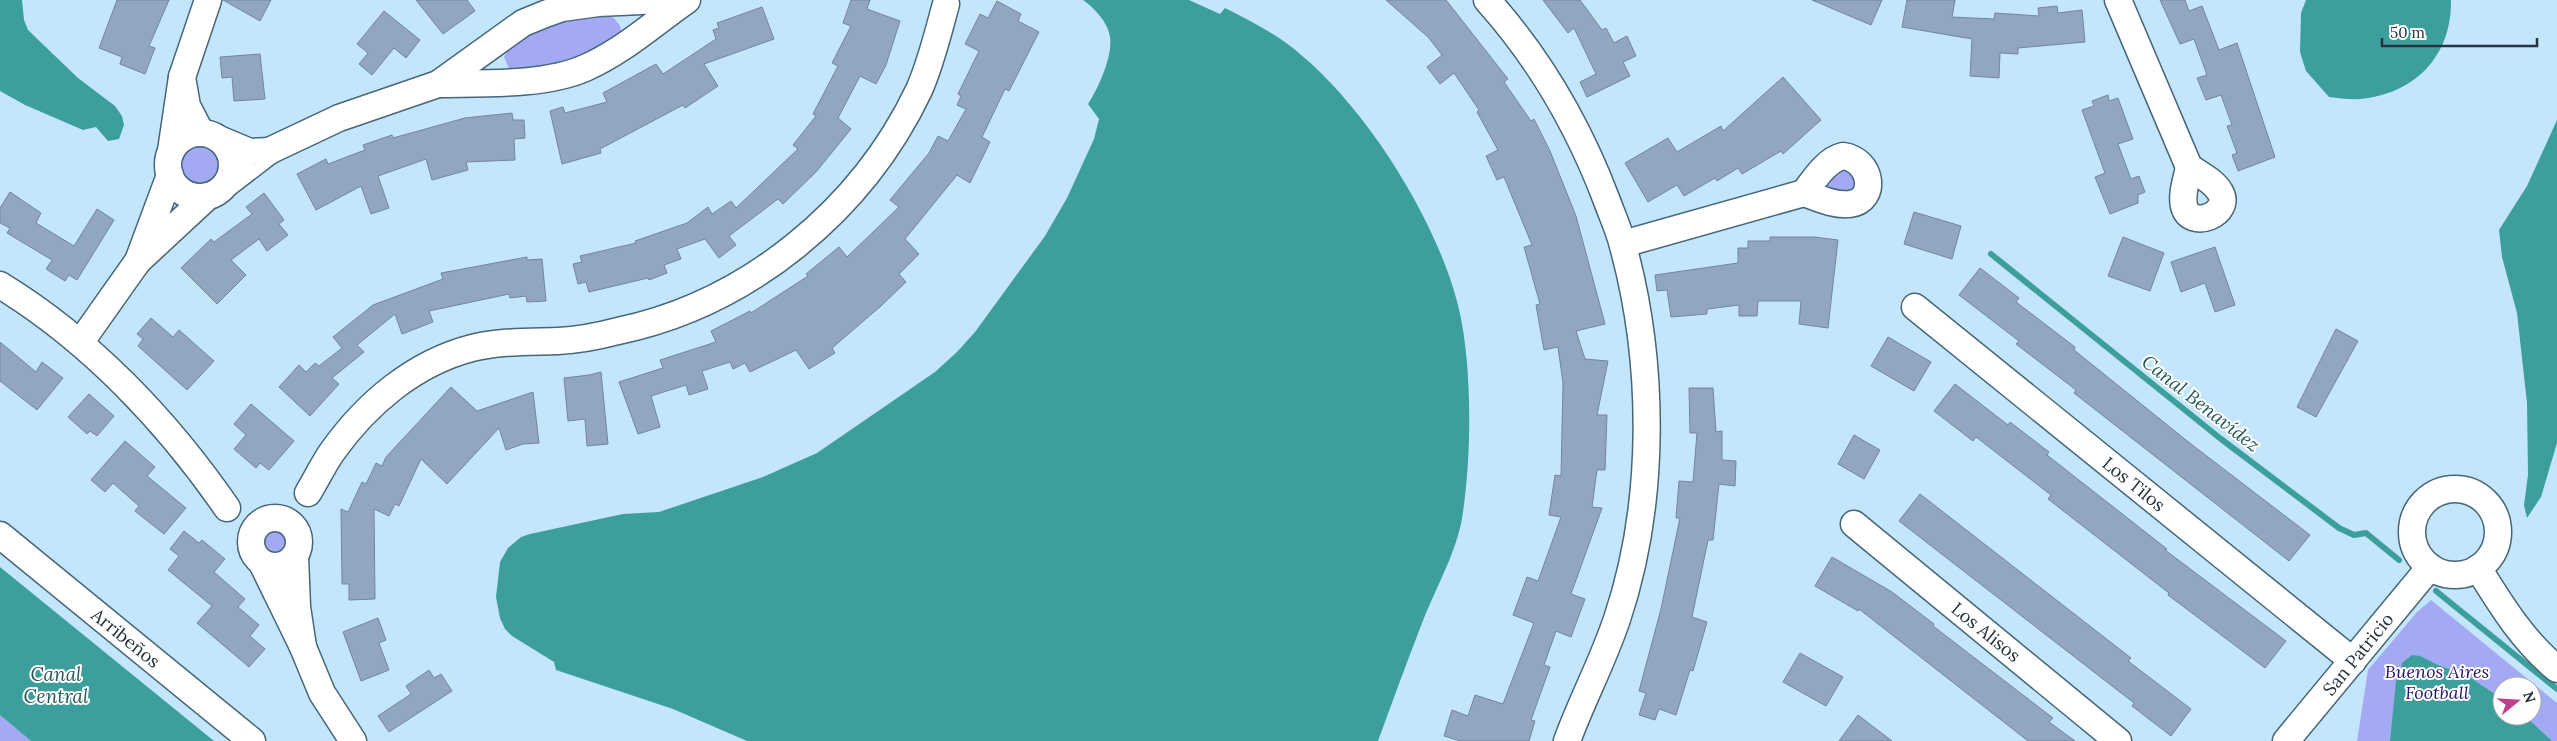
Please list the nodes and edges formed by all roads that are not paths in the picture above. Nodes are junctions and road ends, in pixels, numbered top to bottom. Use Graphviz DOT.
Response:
graph roads {
  1 [pos="208,0"];
  2 [pos="663,0"];
  3 [pos="687,0"];
  4 [pos="1487,0"];
  5 [pos="2118,0"];
  6 [pos="946,1"];
  7 [pos="616,2"];
  8 [pos="501,38"];
  9 [pos="631,40"];
  10 [pos="182,77"];
  11 [pos="520,80"];
  12 [pos="438,84"];
  13 [pos="210,136"];
  14 [pos="269,151"];
  15 [pos="170,163"];
  16 [pos="2189,167"];
  17 [pos="217,190"];
  18 [pos="1804,193"];
  19 [pos="1623,244"];
  20 [pos="138,261"];
  21 [pos="0,285"];
  22 [pos="1915,307"];
  23 [pos="80,343"];
  24 [pos="227,508"];
  25 [pos="1854,524"];
  26 [pos="286,533"];
  27 [pos="0,535"];
  28 [pos="257,555"];
  29 [pos="2430,567"];
  30 [pos="2478,568"];
  31 [pos="303,646"];
  32 [pos="2352,661"];
  33 [pos="2557,669"];
  34 [pos="252,741"];
  35 [pos="353,741"];
  36 [pos="1567,741"];
  37 [pos="2118,741"];
  38 [pos="2286,741"];
  1 -- 10 [label="street"];
  2 -- 7 [label="street"];
  3 -- 9 [label="street"];
  4 -- 19 [label="street"];
  5 -- 16 [label="street"];
  6 -- 26 [label="street"];
  7 -- 8 [label="street"];
  7 -- 9 [label="street"];
  8 -- 11 [label="street"];
  8 -- 12 [label="street"];
  9 -- 11 [label="street"];
  10 -- 13 [label="street"];
  10 -- 15 [label="street"];
  11 -- 12 [label="street"];
  12 -- 14 [label="street"];
  13 -- 14 [label="street"];
  13 -- 15 [label="street"];
  13 -- 17 [label="street"];
  14 -- 17 [label="street"];
  15 -- 17 [label="street"];
  15 -- 20 [label="street"];
  17 -- 20 [label="street"];
  18 -- 19 [label="street"];
  19 -- 36 [label="street"];
  20 -- 23 [label="street"];
  21 -- 23 [label="street"];
  22 -- 32 [label="street, Los Tilos"];
  23 -- 24 [label="street"];
  24 -- 26 [label="street"];
  24 -- 28 [label="street"];
  25 -- 37 [label="street, Los Alisos"];
  26 -- 28 [label="street"];
  26 -- 28 [label="street"];
  26 -- 31 [label="street"];
  27 -- 34 [label="street, Arribeños"];
  28 -- 31 [label="street"];
  29 -- 30 [label="street"];
  29 -- 30 [label="street"];
  29 -- 32 [label="street, San Patricio"];
  30 -- 33 [label="street"];
  31 -- 35 [label="street"];
  32 -- 38 [label="street, San Patricio"];
}
